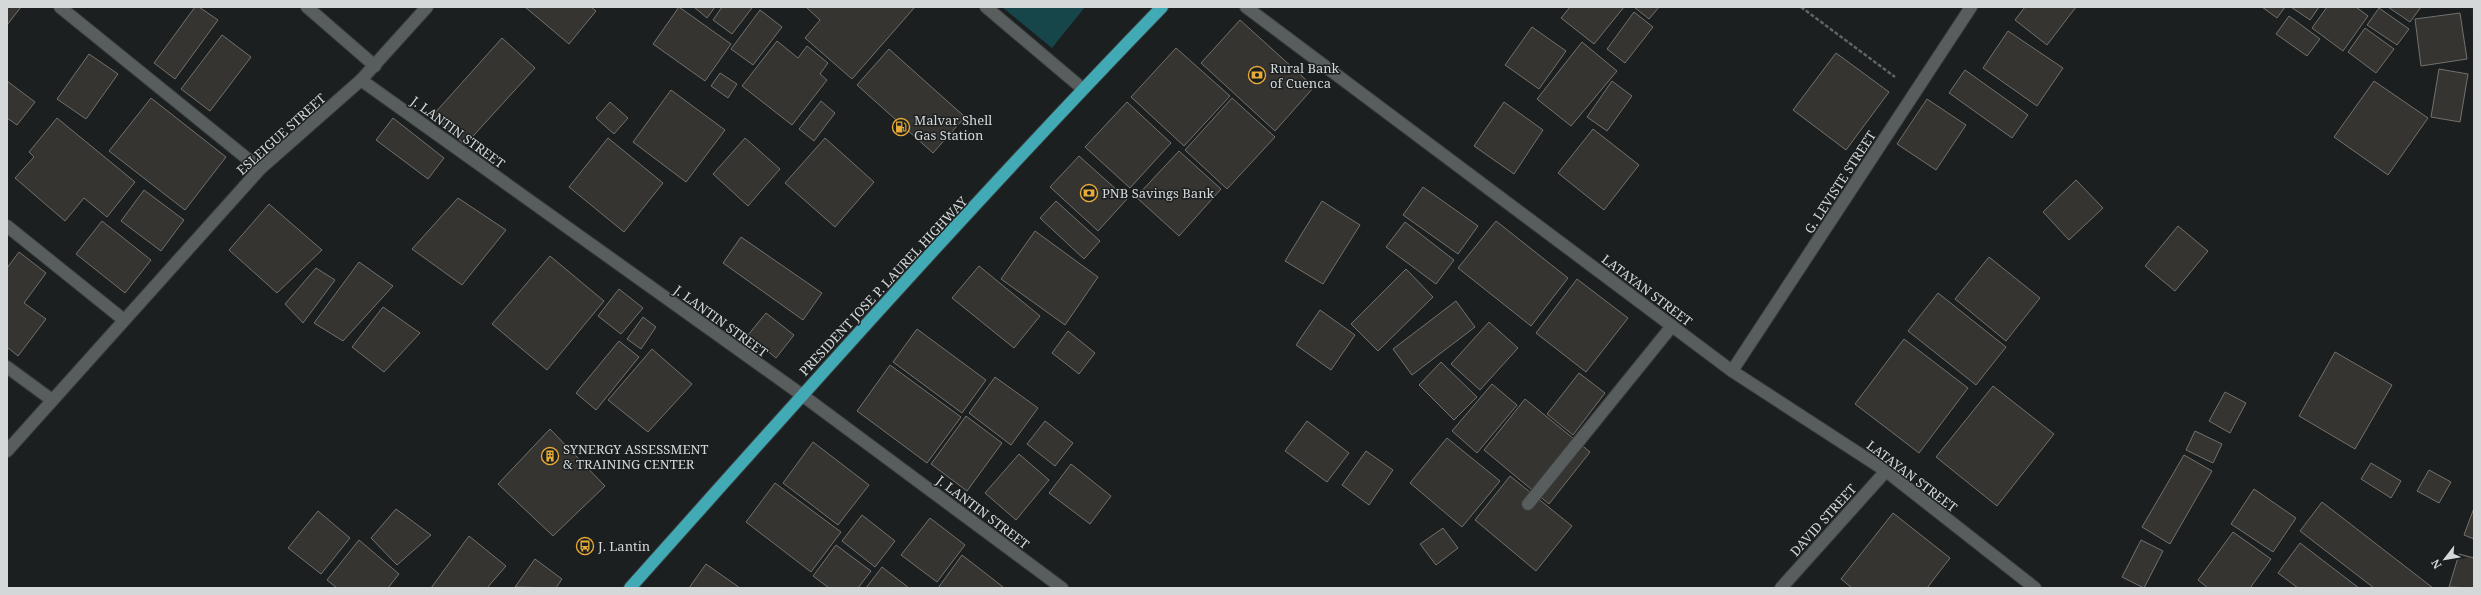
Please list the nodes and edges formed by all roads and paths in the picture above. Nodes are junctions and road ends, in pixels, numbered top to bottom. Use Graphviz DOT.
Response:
graph roads {
  1 [pos="60,7"];
  2 [pos="307,7"];
  3 [pos="427,7"];
  4 [pos="986,7"];
  5 [pos="1162,7"];
  6 [pos="1246,7"];
  7 [pos="1801,7"];
  8 [pos="1971,7"];
  9 [pos="375,66"];
  10 [pos="361,80"];
  11 [pos="1082,89"];
  12 [pos="1916,91"];
  13 [pos="260,169"];
  14 [pos="7,226"];
  15 [pos="124,320"];
  16 [pos="1672,326"];
  17 [pos="7,367"];
  18 [pos="1732,372"];
  19 [pos="802,396"];
  20 [pos="52,400"];
  21 [pos="7,451"];
  22 [pos="1886,471"];
  23 [pos="1528,504"];
  24 [pos="630,588"];
  25 [pos="1062,588"];
  26 [pos="1781,588"];
  27 [pos="2035,588"];
  1 -- 13 [label="street"];
  2 -- 9 [label="street"];
  3 -- 9 [label="street, ESLEIGUE STREET"];
  4 -- 11 [label="street"];
  5 -- 11 [label="highway, PRESIDENT JOSE P. LAUREL HIGHWAY"];
  6 -- 16 [label="street, LATAYAN STREET"];
  7 -- 12 [label="path"];
  8 -- 12 [label="street, G. LEVISTE STREET"];
  9 -- 10 [label="street, ESLEIGUE STREET"];
  10 -- 13 [label="street, ESLEIGUE STREET"];
  10 -- 19 [label="street, J. LANTIN STREET"];
  11 -- 19 [label="highway, PRESIDENT JOSE P. LAUREL HIGHWAY"];
  12 -- 18 [label="street, G. LEVISTE STREET"];
  13 -- 15 [label="street, ESLEIGUE STREET"];
  14 -- 15 [label="street"];
  15 -- 20 [label="street, ESLEIGUE STREET"];
  16 -- 18 [label="street, LATAYAN STREET"];
  16 -- 23 [label="street"];
  17 -- 20 [label="street"];
  18 -- 22 [label="street, LATAYAN STREET"];
  19 -- 24 [label="highway, PRESIDENT JOSE P. LAUREL HIGHWAY"];
  19 -- 25 [label="street, J. LANTIN STREET"];
  20 -- 21 [label="street, ESLEIGUE STREET"];
  22 -- 26 [label="street, DAVID STREET"];
  22 -- 27 [label="street, LATAYAN STREET"];
}
